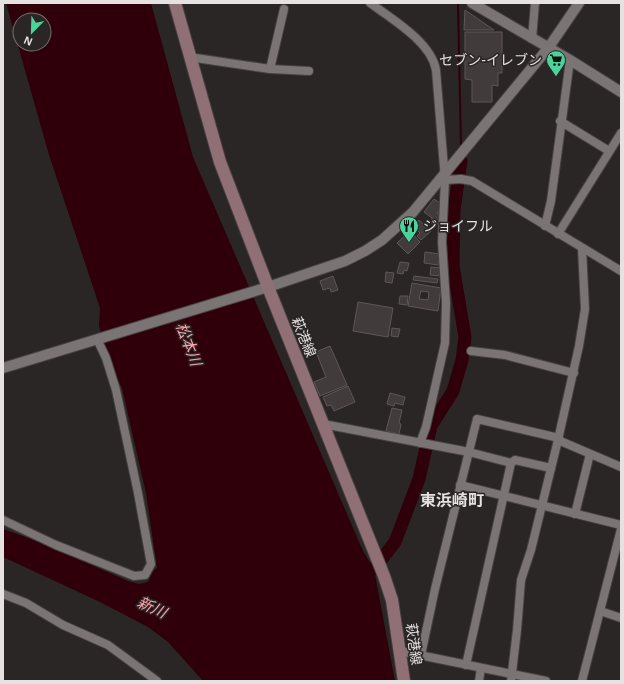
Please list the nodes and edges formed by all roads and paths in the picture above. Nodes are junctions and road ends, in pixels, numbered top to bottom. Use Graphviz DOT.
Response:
graph roads {
  1 [pos="175,3"];
  2 [pos="370,3"];
  3 [pos="472,3"];
  4 [pos="535,3"];
  5 [pos="579,3"];
  6 [pos="284,9"];
  7 [pos="532,39"];
  8 [pos="549,47"];
  9 [pos="189,57"];
  10 [pos="570,60"];
  11 [pos="270,70"];
  12 [pos="309,72"];
  13 [pos="621,92"];
  14 [pos="560,121"];
  15 [pos="621,133"];
  16 [pos="609,151"];
  17 [pos="445,176"];
  18 [pos="545,226"];
  19 [pos="558,234"];
  20 [pos="582,248"];
  21 [pos="621,271"];
  22 [pos="268,287"];
  23 [pos="99,338"];
  24 [pos="471,351"];
  25 [pos="3,368"];
  26 [pos="574,374"];
  27 [pos="323,424"];
  28 [pos="558,439"];
  29 [pos="421,443"];
  30 [pos="469,452"];
  31 [pos="590,454"];
  32 [pos="511,463"];
  33 [pos="621,467"];
  34 [pos="551,468"];
  35 [pos="460,485"];
  36 [pos="504,496"];
  37 [pos="542,506"];
  38 [pos="575,514"];
  39 [pos="3,520"];
  40 [pos="621,525"];
  41 [pos="621,529"];
  42 [pos="618,554"];
  43 [pos="3,594"];
  44 [pos="600,611"];
  45 [pos="621,618"];
  46 [pos="400,651"];
  47 [pos="420,655"];
  48 [pos="466,665"];
  49 [pos="481,668"];
  50 [pos="511,678"];
  51 [pos="157,681"];
  52 [pos="404,681"];
  53 [pos="479,681"];
  54 [pos="546,681"];
  55 [pos="582,681"];
  1 -- 9 [label="main road, 萩港線"];
  2 -- 17 [label="street"];
  3 -- 7 [label="street"];
  4 -- 7 [label="street"];
  5 -- 8 [label="street"];
  6 -- 11 [label="street"];
  7 -- 8 [label="street"];
  8 -- 10 [label="street"];
  8 -- 17 [label="street"];
  9 -- 11 [label="street"];
  9 -- 22 [label="main road, 萩港線"];
  10 -- 13 [label="street"];
  10 -- 14 [label="street"];
  11 -- 12 [label="street"];
  14 -- 16 [label="street"];
  14 -- 18 [label="street"];
  15 -- 16 [label="street"];
  16 -- 19 [label="street"];
  17 -- 18 [label="street"];
  17 -- 22 [label="street"];
  17 -- 29 [label="street"];
  18 -- 19 [label="street"];
  19 -- 20 [label="street"];
  20 -- 21 [label="street"];
  20 -- 26 [label="street"];
  22 -- 23 [label="street"];
  22 -- 27 [label="main road, 萩港線"];
  23 -- 25 [label="street"];
  23 -- 39 [label="street"];
  24 -- 26 [label="street"];
  26 -- 28 [label="street"];
  27 -- 29 [label="street"];
  27 -- 46 [label="main road, 萩港線"];
  28 -- 30 [label="street"];
  28 -- 31 [label="street"];
  28 -- 34 [label="street"];
  29 -- 30 [label="street"];
  30 -- 32 [label="street"];
  30 -- 35 [label="street"];
  31 -- 33 [label="street"];
  31 -- 38 [label="street"];
  32 -- 34 [label="street"];
  32 -- 36 [label="street"];
  34 -- 37 [label="street"];
  35 -- 36 [label="street"];
  35 -- 47 [label="street"];
  36 -- 37 [label="street"];
  36 -- 48 [label="street"];
  37 -- 38 [label="street"];
  37 -- 50 [label="street"];
  38 -- 40 [label="street"];
  41 -- 42 [label="street"];
  42 -- 44 [label="street"];
  43 -- 51 [label="street"];
  44 -- 45 [label="street"];
  44 -- 55 [label="street"];
  46 -- 47 [label="street"];
  46 -- 52 [label="main road, 萩港線"];
  47 -- 48 [label="street"];
  48 -- 49 [label="street"];
  49 -- 50 [label="street"];
  49 -- 53 [label="street"];
  50 -- 54 [label="street"];
}
